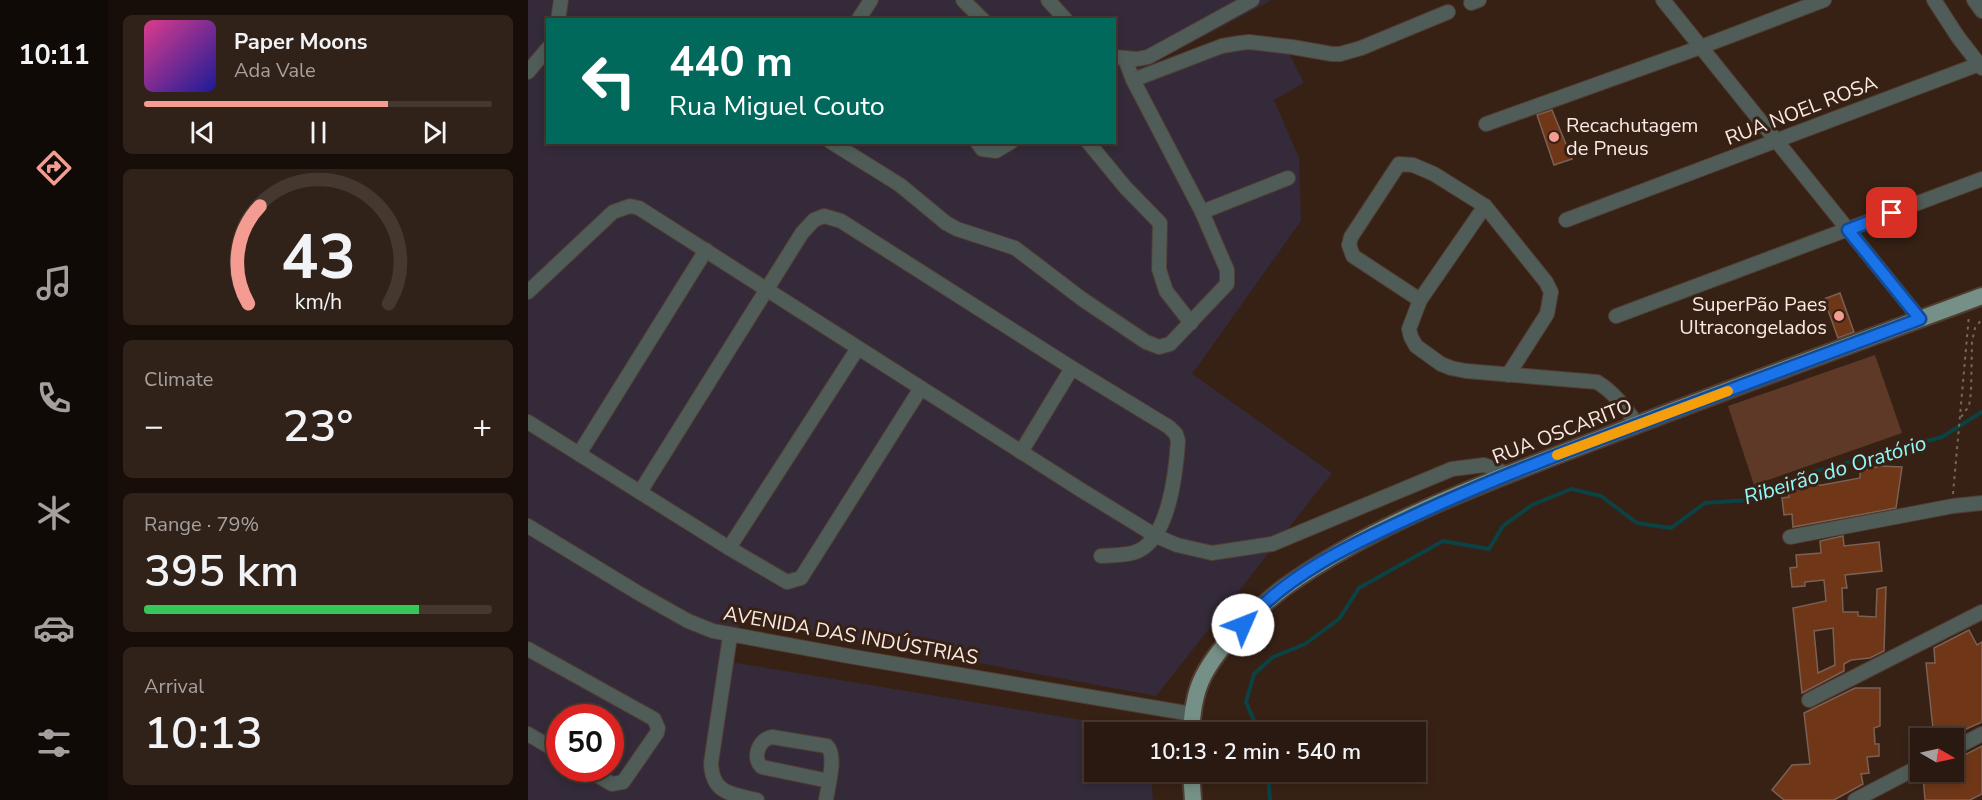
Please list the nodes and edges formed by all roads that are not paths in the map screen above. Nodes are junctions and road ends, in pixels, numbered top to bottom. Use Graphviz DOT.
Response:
graph roads {
  1 [pos="561,0"];
  2 [pos="871,0"];
  3 [pos="963,0"];
  4 [pos="1048,0"];
  5 [pos="1252,0"];
  6 [pos="1663,0"];
  7 [pos="1824,0"];
  8 [pos="1934,0"];
  9 [pos="1974,0"];
  10 [pos="1982,11"];
  11 [pos="1448,12"];
  12 [pos="558,18"];
  13 [pos="859,18"];
  14 [pos="981,18"];
  15 [pos="1064,18"];
  16 [pos="1701,47"];
  17 [pos="546,50"];
  18 [pos="1120,58"];
  19 [pos="1981,65"];
  20 [pos="528,72"];
  21 [pos="1133,80"];
  22 [pos="1486,124"];
  23 [pos="1776,141"];
  24 [pos="834,144"];
  25 [pos="978,144"];
  26 [pos="1008,144"];
  27 [pos="1090,144"];
  28 [pos="1288,178"];
  29 [pos="1982,179"];
  30 [pos="1485,206"];
  31 [pos="1202,212"];
  32 [pos="1566,220"];
  33 [pos="1848,230"];
  34 [pos="706,250"];
  35 [pos="766,290"];
  36 [pos="528,292"];
  37 [pos="1974,299"];
  38 [pos="1420,300"];
  39 [pos="1616,316"];
  40 [pos="1920,319"];
  41 [pos="1191,323"];
  42 [pos="858,348"];
  43 [pos="1072,368"];
  44 [pos="1508,375"];
  45 [pos="921,388"];
  46 [pos="528,422"];
  47 [pos="1637,424"];
  48 [pos="1021,452"];
  49 [pos="579,454"];
  50 [pos="1508,474"];
  51 [pos="640,492"];
  52 [pos="1982,503"];
  53 [pos="528,526"];
  54 [pos="1156,536"];
  55 [pos="1790,537"];
  56 [pos="729,548"];
  57 [pos="1101,556"];
  58 [pos="1982,612"];
  59 [pos="730,636"];
  60 [pos="528,649"];
  61 [pos="1809,700"];
  62 [pos="1192,714"];
  63 [pos="1192,722"];
  64 [pos="528,734"];
  65 [pos="1982,734"];
  66 [pos="1964,743"];
  67 [pos="546,745"];
  68 [pos="1910,771"];
  69 [pos="624,781"];
  70 [pos="829,781"];
  71 [pos="609,782"];
  72 [pos="623,782"];
  73 [pos="1192,782"];
  74 [pos="757,800"];
  75 [pos="826,800"];
  76 [pos="1193,800"];
  77 [pos="1855,800"];
  1 -- 12 [label="street"];
  2 -- 13 [label="street"];
  3 -- 14 [label="street"];
  4 -- 15 [label="street"];
  5 -- 18 [label="street"];
  6 -- 16 [label="street"];
  7 -- 16 [label="street"];
  8 -- 19 [label="street"];
  9 -- 10 [label="street"];
  11 -- 21 [label="street"];
  16 -- 22 [label="street"];
  16 -- 23 [label="street"];
  17 -- 20 [label="street"];
  18 -- 21 [label="street"];
  19 -- 23 [label="street, RUA NOEL ROSA"];
  21 -- 31 [label="street"];
  23 -- 32 [label="street, RUA NOEL ROSA"];
  23 -- 33 [label="street"];
  24 -- 41 [label="street"];
  25 -- 26 [label="street"];
  27 -- 41 [label="street"];
  28 -- 31 [label="street"];
  29 -- 33 [label="street"];
  30 -- 38 [label="street"];
  30 -- 38 [label="street"];
  30 -- 44 [label="street"];
  31 -- 41 [label="street"];
  33 -- 39 [label="street"];
  33 -- 40 [label="street"];
  34 -- 35 [label="street"];
  34 -- 36 [label="street"];
  34 -- 49 [label="street"];
  35 -- 42 [label="street"];
  35 -- 43 [label="street"];
  35 -- 51 [label="street"];
  37 -- 40 [label="main road, RUA OSCARITO"];
  38 -- 44 [label="street"];
  40 -- 47 [label="main road, RUA OSCARITO"];
  42 -- 45 [label="street"];
  42 -- 56 [label="street"];
  43 -- 48 [label="street"];
  43 -- 54 [label="street"];
  44 -- 47 [label="street"];
  45 -- 48 [label="street"];
  45 -- 56 [label="street"];
  46 -- 49 [label="street"];
  47 -- 50 [label="main road, RUA OSCARITO"];
  48 -- 54 [label="street"];
  49 -- 51 [label="street"];
  50 -- 54 [label="street"];
  50 -- 62 [label="main road, RUA OSCARITO"];
  51 -- 56 [label="street"];
  52 -- 55 [label="street"];
  53 -- 59 [label="street, AVENIDA DAS INDÚSTRIAS"];
  54 -- 57 [label="street"];
  58 -- 61 [label="street"];
  59 -- 62 [label="street, AVENIDA DAS INDÚSTRIAS"];
  59 -- 74 [label="street"];
  60 -- 69 [label="street"];
  62 -- 63 [label="main road, RUA OSCARITO"];
  64 -- 67 [label="street"];
  65 -- 66 [label="street"];
  68 -- 77 [label="street"];
  70 -- 70 [label="street"];
  70 -- 75 [label="street"];
  71 -- 72 [label="street"];
  73 -- 76 [label="main road"];
}
